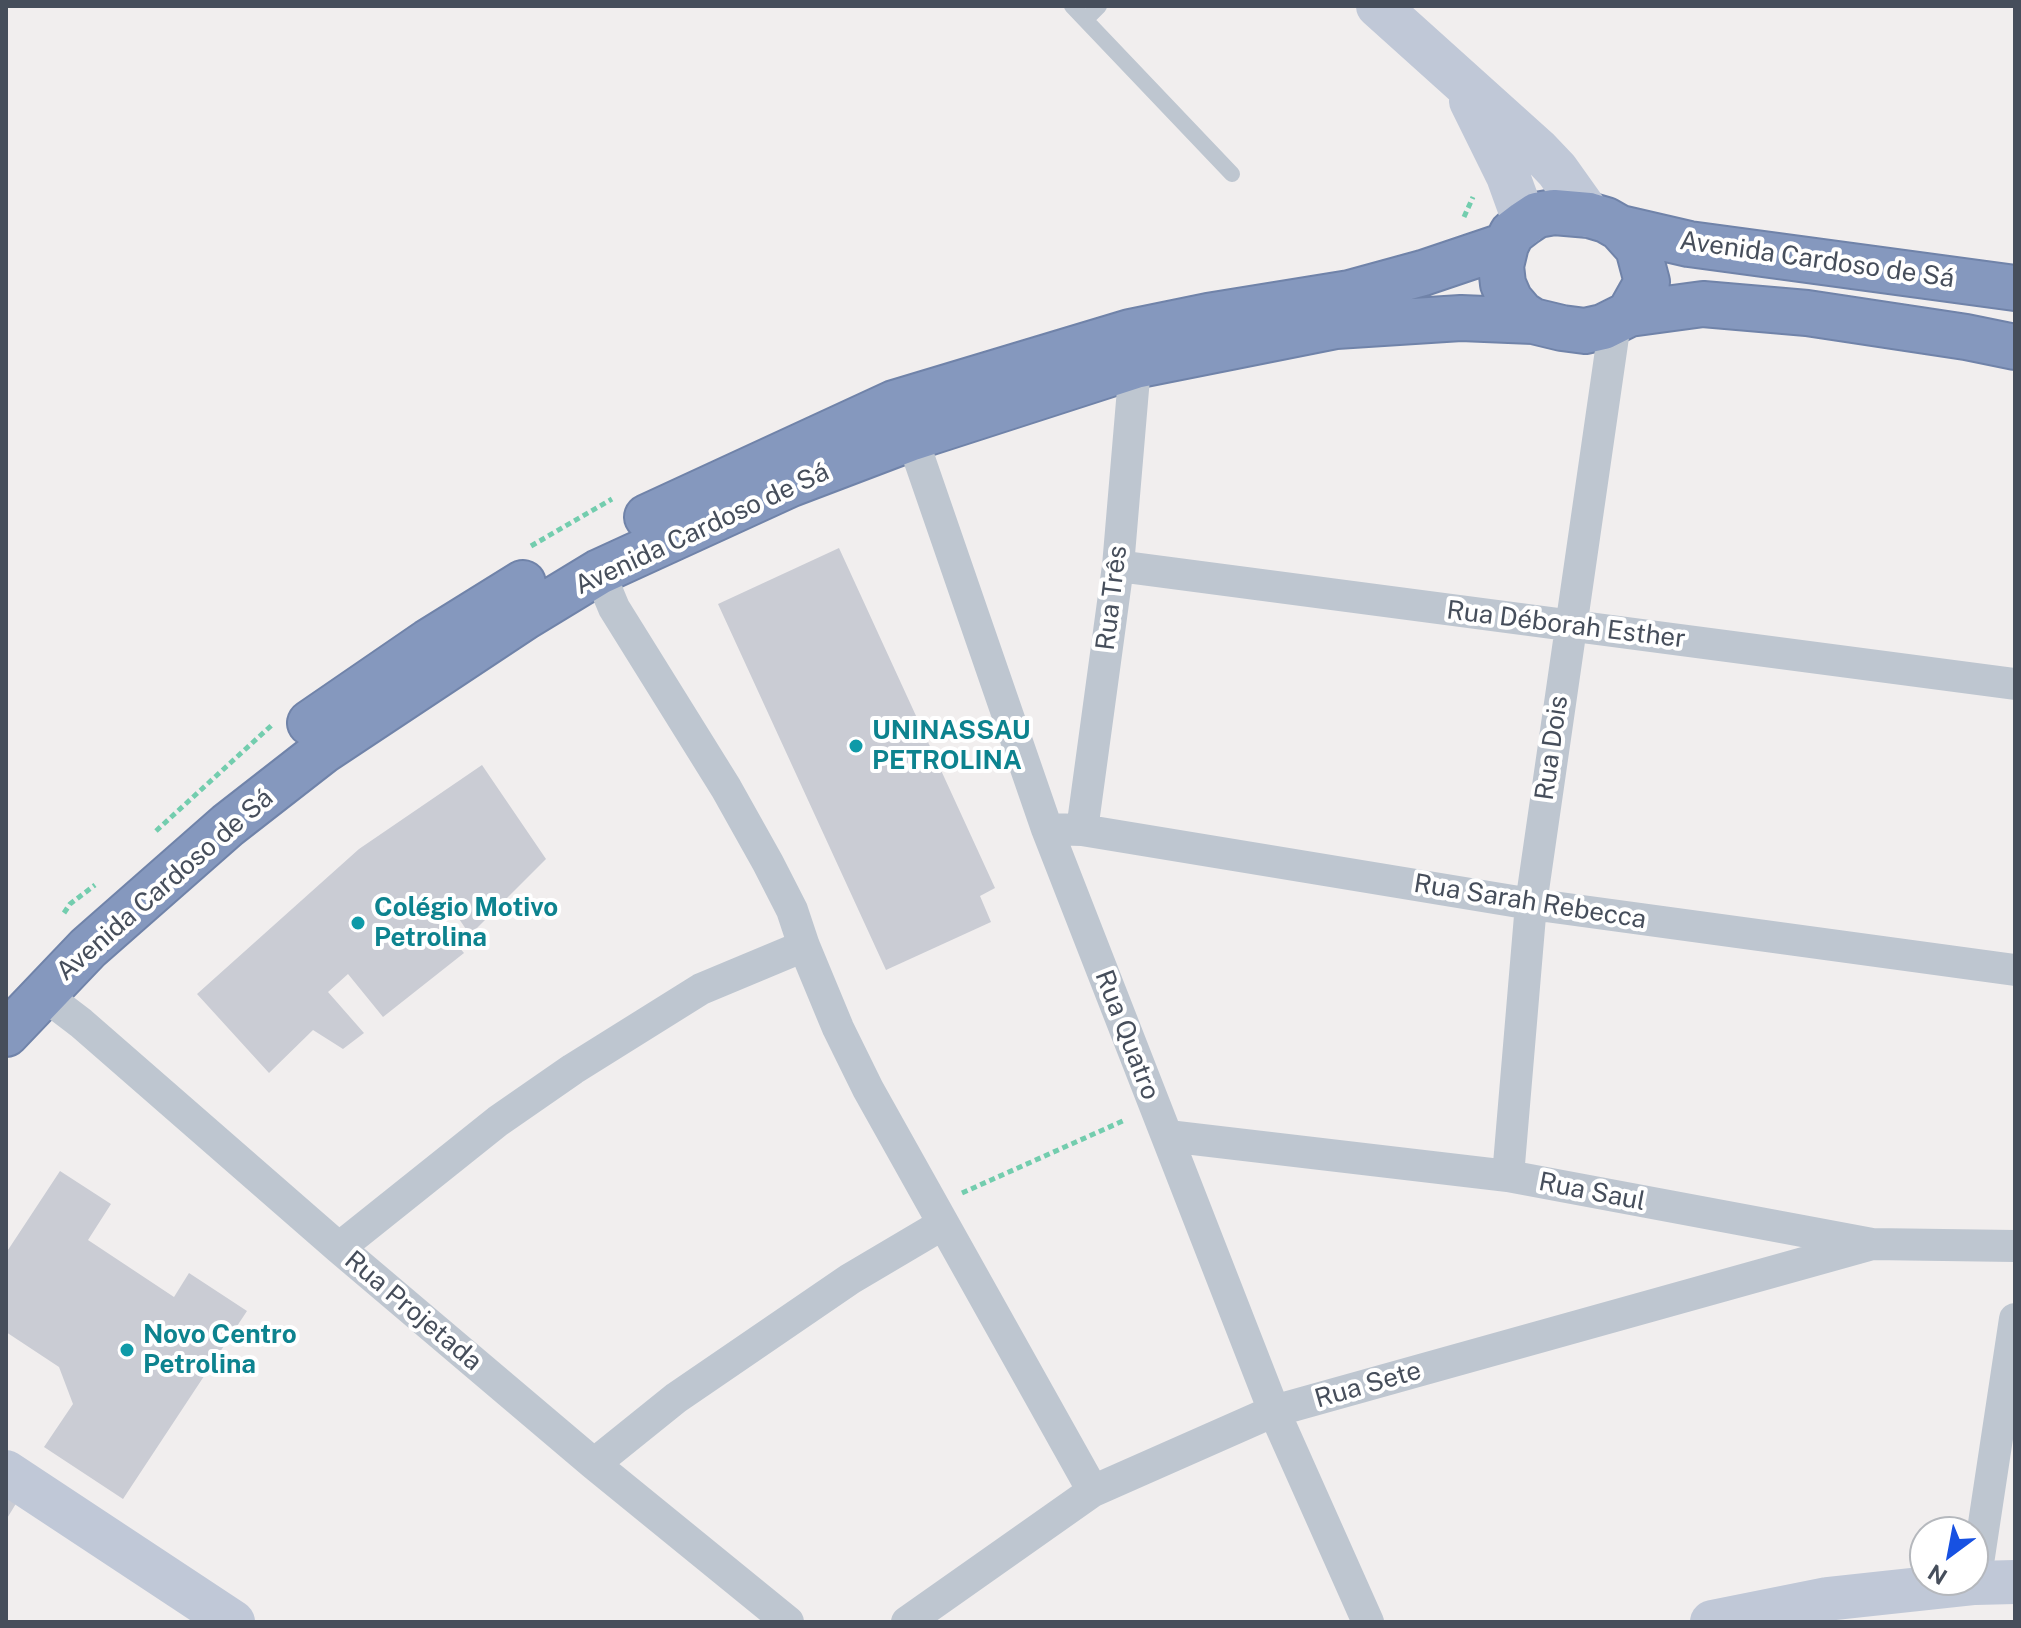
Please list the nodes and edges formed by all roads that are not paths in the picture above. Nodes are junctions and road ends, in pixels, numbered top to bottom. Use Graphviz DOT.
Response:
graph roads {
  1 [pos="1072,6"];
  2 [pos="1099,6"];
  3 [pos="1378,6"];
  4 [pos="1086,19"];
  5 [pos="1464,85"];
  6 [pos="1232,174"];
  7 [pos="1604,221"];
  8 [pos="1515,234"];
  9 [pos="2015,288"];
  10 [pos="1622,318"];
  11 [pos="1533,321"];
  12 [pos="2015,347"];
  13 [pos="1135,366"];
  14 [pos="912,438"];
  15 [pos="1118,566"];
  16 [pos="599,572"];
  17 [pos="1569,625"];
  18 [pos="2015,684"];
  19 [pos="1047,829"];
  20 [pos="1082,830"];
  21 [pos="1531,904"];
  22 [pos="804,946"];
  23 [pos="2015,970"];
  24 [pos="24,1002"];
  25 [pos="6,1034"];
  26 [pos="1168,1136"];
  27 [pos="1508,1176"];
  28 [pos="938,1215"];
  29 [pos="1872,1244"];
  30 [pos="2015,1246"];
  31 [pos="339,1248"];
  32 [pos="2015,1319"];
  33 [pos="1274,1411"];
  34 [pos="594,1464"];
  35 [pos="6,1472"];
  36 [pos="1093,1491"];
  37 [pos="1995,1582"];
  38 [pos="233,1622"];
  39 [pos="788,1622"];
  40 [pos="907,1622"];
  41 [pos="1368,1622"];
  42 [pos="1712,1622"];
  1 -- 4 [label="lane"];
  2 -- 4 [label="lane"];
  3 -- 5 [label="main road"];
  4 -- 6 [label="lane"];
  5 -- 7 [label="main road"];
  5 -- 8 [label="main road"];
  7 -- 8 [label="highway"];
  7 -- 9 [label="highway, Avenida Cardoso de Sá"];
  7 -- 10 [label="highway"];
  8 -- 11 [label="highway"];
  8 -- 24 [label="highway, Avenida Cardoso de Sá"];
  10 -- 11 [label="highway"];
  10 -- 12 [label="highway, Avenida Cardoso de Sá"];
  10 -- 17 [label="street, Rua Dois"];
  11 -- 13 [label="highway, Avenida Cardoso de Sá"];
  13 -- 14 [label="highway, Avenida Cardoso de Sá"];
  13 -- 15 [label="street, Rua Três"];
  14 -- 16 [label="highway, Avenida Cardoso de Sá"];
  14 -- 19 [label="street, Rua Quatro"];
  15 -- 17 [label="street, Rua Déborah Esther"];
  15 -- 20 [label="street, Rua Três"];
  16 -- 22 [label="street"];
  16 -- 24 [label="highway, Avenida Cardoso de Sá"];
  17 -- 18 [label="street, Rua Déborah Esther"];
  17 -- 21 [label="street, Rua Dois"];
  19 -- 20 [label="street, Rua Sarah Rebecca"];
  19 -- 26 [label="street, Rua Quatro"];
  20 -- 21 [label="street, Rua Sarah Rebecca"];
  21 -- 23 [label="street, Rua Sarah Rebecca"];
  21 -- 27 [label="street, Rua Dois"];
  22 -- 28 [label="street"];
  22 -- 31 [label="street"];
  24 -- 25 [label="highway, Avenida Cardoso de Sá"];
  24 -- 31 [label="street, Rua Projetada"];
  26 -- 27 [label="street, Rua Saul"];
  26 -- 33 [label="street, Rua Quatro"];
  27 -- 29 [label="street, Rua Saul"];
  28 -- 34 [label="street"];
  28 -- 36 [label="street"];
  29 -- 30 [label="street, Rua Saul"];
  29 -- 33 [label="street, Rua Sete"];
  31 -- 34 [label="street, Rua Projetada"];
  32 -- 37 [label="street"];
  33 -- 36 [label="street, Rua Sete"];
  33 -- 41 [label="street, Rua Quatro"];
  34 -- 39 [label="street, Rua Projetada"];
  35 -- 38 [label="main road"];
  36 -- 40 [label="street, Rua Sete"];
  37 -- 42 [label="main road"];
}
